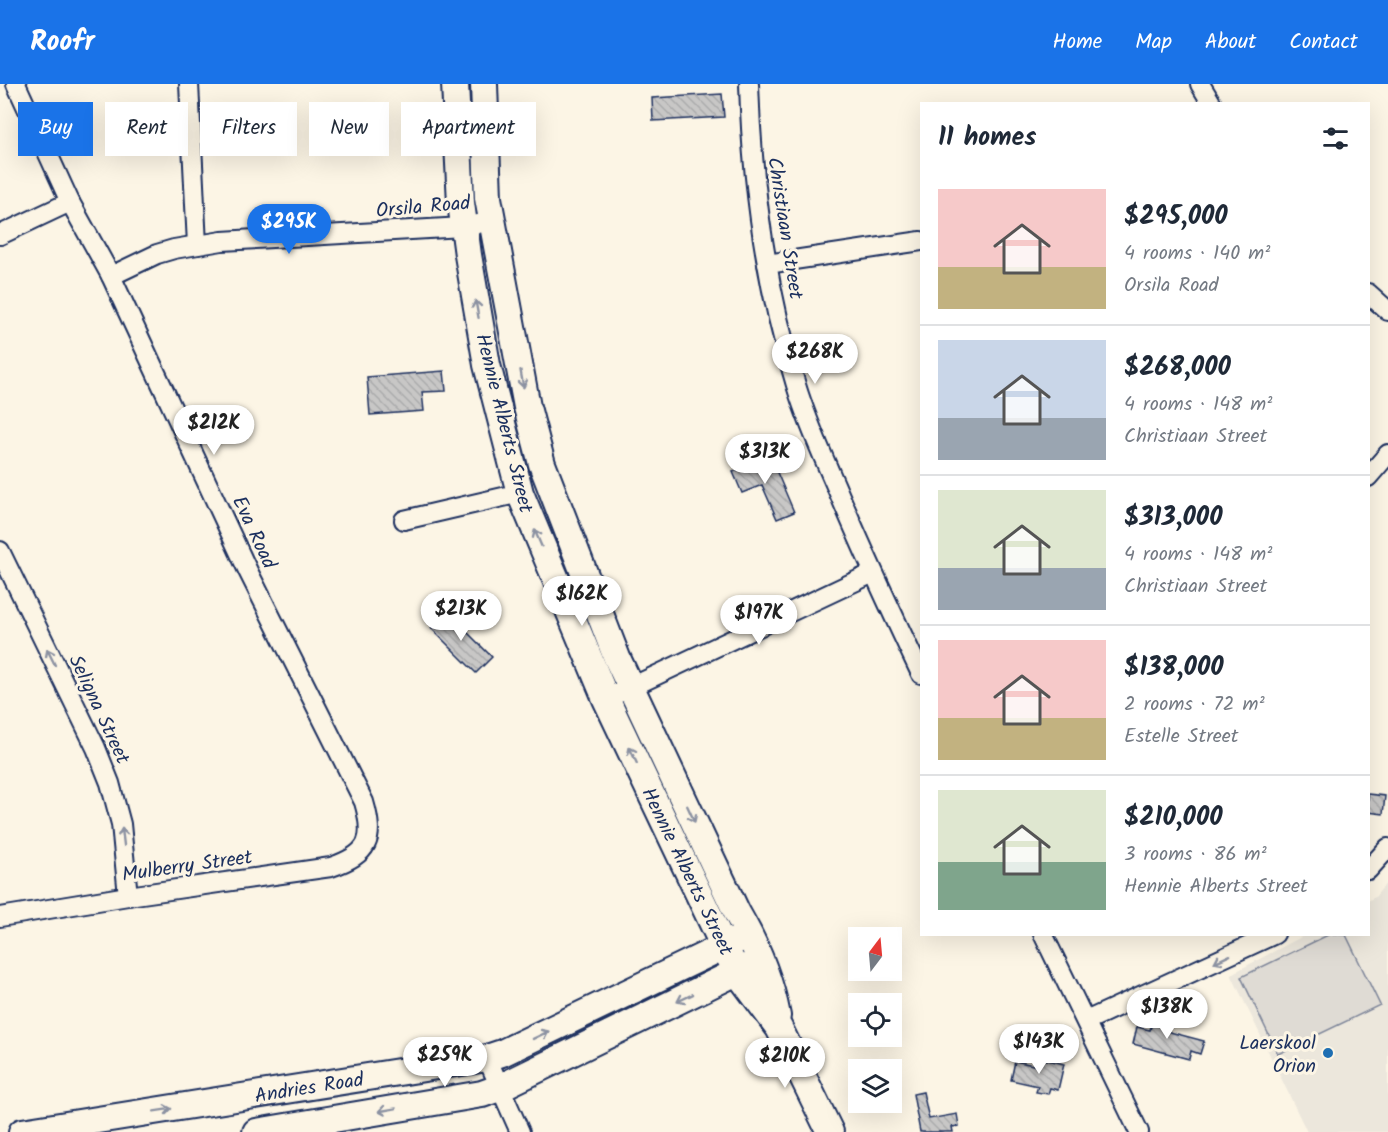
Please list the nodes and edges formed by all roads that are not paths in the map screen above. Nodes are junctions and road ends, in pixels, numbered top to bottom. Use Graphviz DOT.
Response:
graph roads {
  1 [pos="16,84"];
  2 [pos="189,84"];
  3 [pos="455,84"];
  4 [pos="484,84"];
  5 [pos="749,84"];
  6 [pos="1200,84"];
  7 [pos="1211,102"];
  8 [pos="70,202"];
  9 [pos="492,221"];
  10 [pos="463,227"];
  11 [pos="0,235"];
  12 [pos="920,241"];
  13 [pos="197,245"];
  14 [pos="767,264"];
  15 [pos="111,276"];
  16 [pos="1370,295"];
  17 [pos="1388,311"];
  18 [pos="1388,454"];
  19 [pos="1370,475"];
  20 [pos="520,494"];
  21 [pos="404,520"];
  22 [pos="0,551"];
  23 [pos="873,573"];
  24 [pos="920,672"];
  25 [pos="630,688"];
  26 [pos="606,699"];
  27 [pos="369,837"];
  28 [pos="1388,848"];
  29 [pos="1370,868"];
  30 [pos="129,896"];
  31 [pos="0,917"];
  32 [pos="749,934"];
  33 [pos="1044,936"];
  34 [pos="1271,936"];
  35 [pos="724,947"];
  36 [pos="760,960"];
  37 [pos="738,973"];
  38 [pos="1086,1021"];
  39 [pos="779,1028"];
  40 [pos="487,1058"];
  41 [pos="499,1088"];
  42 [pos="22,1132"];
  43 [pos="256,1132"];
  44 [pos="520,1132"];
  45 [pos="830,1132"];
  46 [pos="1139,1132"];
  1 -- 8 [label="street, Eva Road"];
  2 -- 13 [label="street"];
  3 -- 10 [label="street, Hennie Alberts Street"];
  4 -- 9 [label="street, Hennie Alberts Street"];
  5 -- 14 [label="street, Christiaan Street"];
  6 -- 7 [label="street"];
  8 -- 11 [label="street"];
  8 -- 15 [label="street, Eva Road"];
  9 -- 10 [label="street, Orsila Road"];
  9 -- 25 [label="street, Hennie Alberts Street, one-way"];
  10 -- 13 [label="street, Orsila Road"];
  20 -- 10 [label="street, Hennie Alberts Street, one-way"];
  12 -- 14 [label="street"];
  13 -- 15 [label="street, Orsila Road"];
  14 -- 23 [label="street, Christiaan Street"];
  15 -- 27 [label="street, Eva Road"];
  16 -- 17 [label="street"];
  18 -- 19 [label="street"];
  20 -- 21 [label="street"];
  26 -- 20 [label="street, Hennie Alberts Street, one-way"];
  30 -- 22 [label="street, Seligna Street, one-way"];
  23 -- 24 [label="street, Christiaan Street"];
  23 -- 25 [label="street"];
  25 -- 26 [label="street"];
  25 -- 32 [label="street, Hennie Alberts Street, one-way"];
  35 -- 26 [label="street, Hennie Alberts Street, one-way"];
  27 -- 30 [label="street, Mulberry Street"];
  28 -- 29 [label="street"];
  30 -- 31 [label="street, Mulberry Street"];
  32 -- 35 [label="street, Andries Road"];
  32 -- 36 [label="street, Hennie Alberts Street"];
  33 -- 38 [label="street"];
  34 -- 38 [label="street, one-way"];
  35 -- 37 [label="street, Hennie Alberts Street"];
  40 -- 35 [label="street, Andries Road, one-way"];
  36 -- 37 [label="street, Andries Road"];
  36 -- 39 [label="street, Hennie Alberts Street"];
  37 -- 39 [label="street, Hennie Alberts Street"];
  37 -- 41 [label="street, Andries Road, one-way"];
  38 -- 46 [label="street"];
  39 -- 45 [label="street, Hennie Alberts Street"];
  40 -- 41 [label="street"];
  42 -- 40 [label="street, Andries Road, one-way"];
  41 -- 43 [label="street, Andries Road, one-way"];
  41 -- 44 [label="street"];
}
